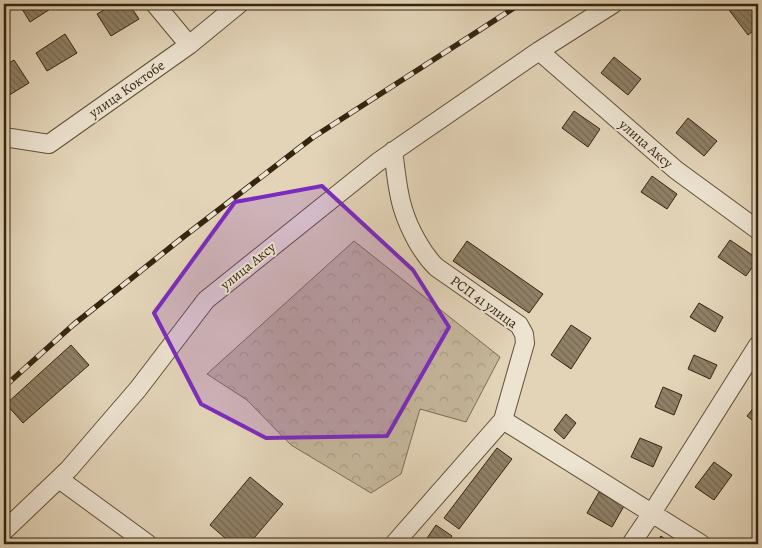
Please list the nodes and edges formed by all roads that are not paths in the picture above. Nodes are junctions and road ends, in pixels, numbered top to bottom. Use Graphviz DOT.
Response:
graph roads {
  1 [pos="155,4"];
  2 [pos="239,4"];
  3 [pos="613,4"];
  4 [pos="189,45"];
  5 [pos="539,51"];
  6 [pos="4,137"];
  7 [pos="393,151"];
  8 [pos="758,230"];
  9 [pos="758,345"];
  10 [pos="503,420"];
  11 [pos="59,479"];
  12 [pos="652,513"];
  13 [pos="4,531"];
  14 [pos="148,544"];
  15 [pos="394,544"];
  16 [pos="631,544"];
  17 [pos="701,544"];
  1 -- 4 [label="street"];
  2 -- 4 [label="street, улица Коктобе"];
  3 -- 5 [label="street, улица Аксу"];
  4 -- 6 [label="street, улица Коктобе"];
  5 -- 7 [label="street, улица Аксу"];
  5 -- 8 [label="street, улица Аксу"];
  7 -- 10 [label="street, РСП 41 улица"];
  7 -- 11 [label="street, улица Аксу"];
  9 -- 12 [label="street"];
  10 -- 12 [label="street"];
  10 -- 15 [label="street, РСП 41 улица"];
  11 -- 13 [label="street, улица Аксу"];
  11 -- 14 [label="street"];
  12 -- 16 [label="street"];
  12 -- 17 [label="street"];
}
